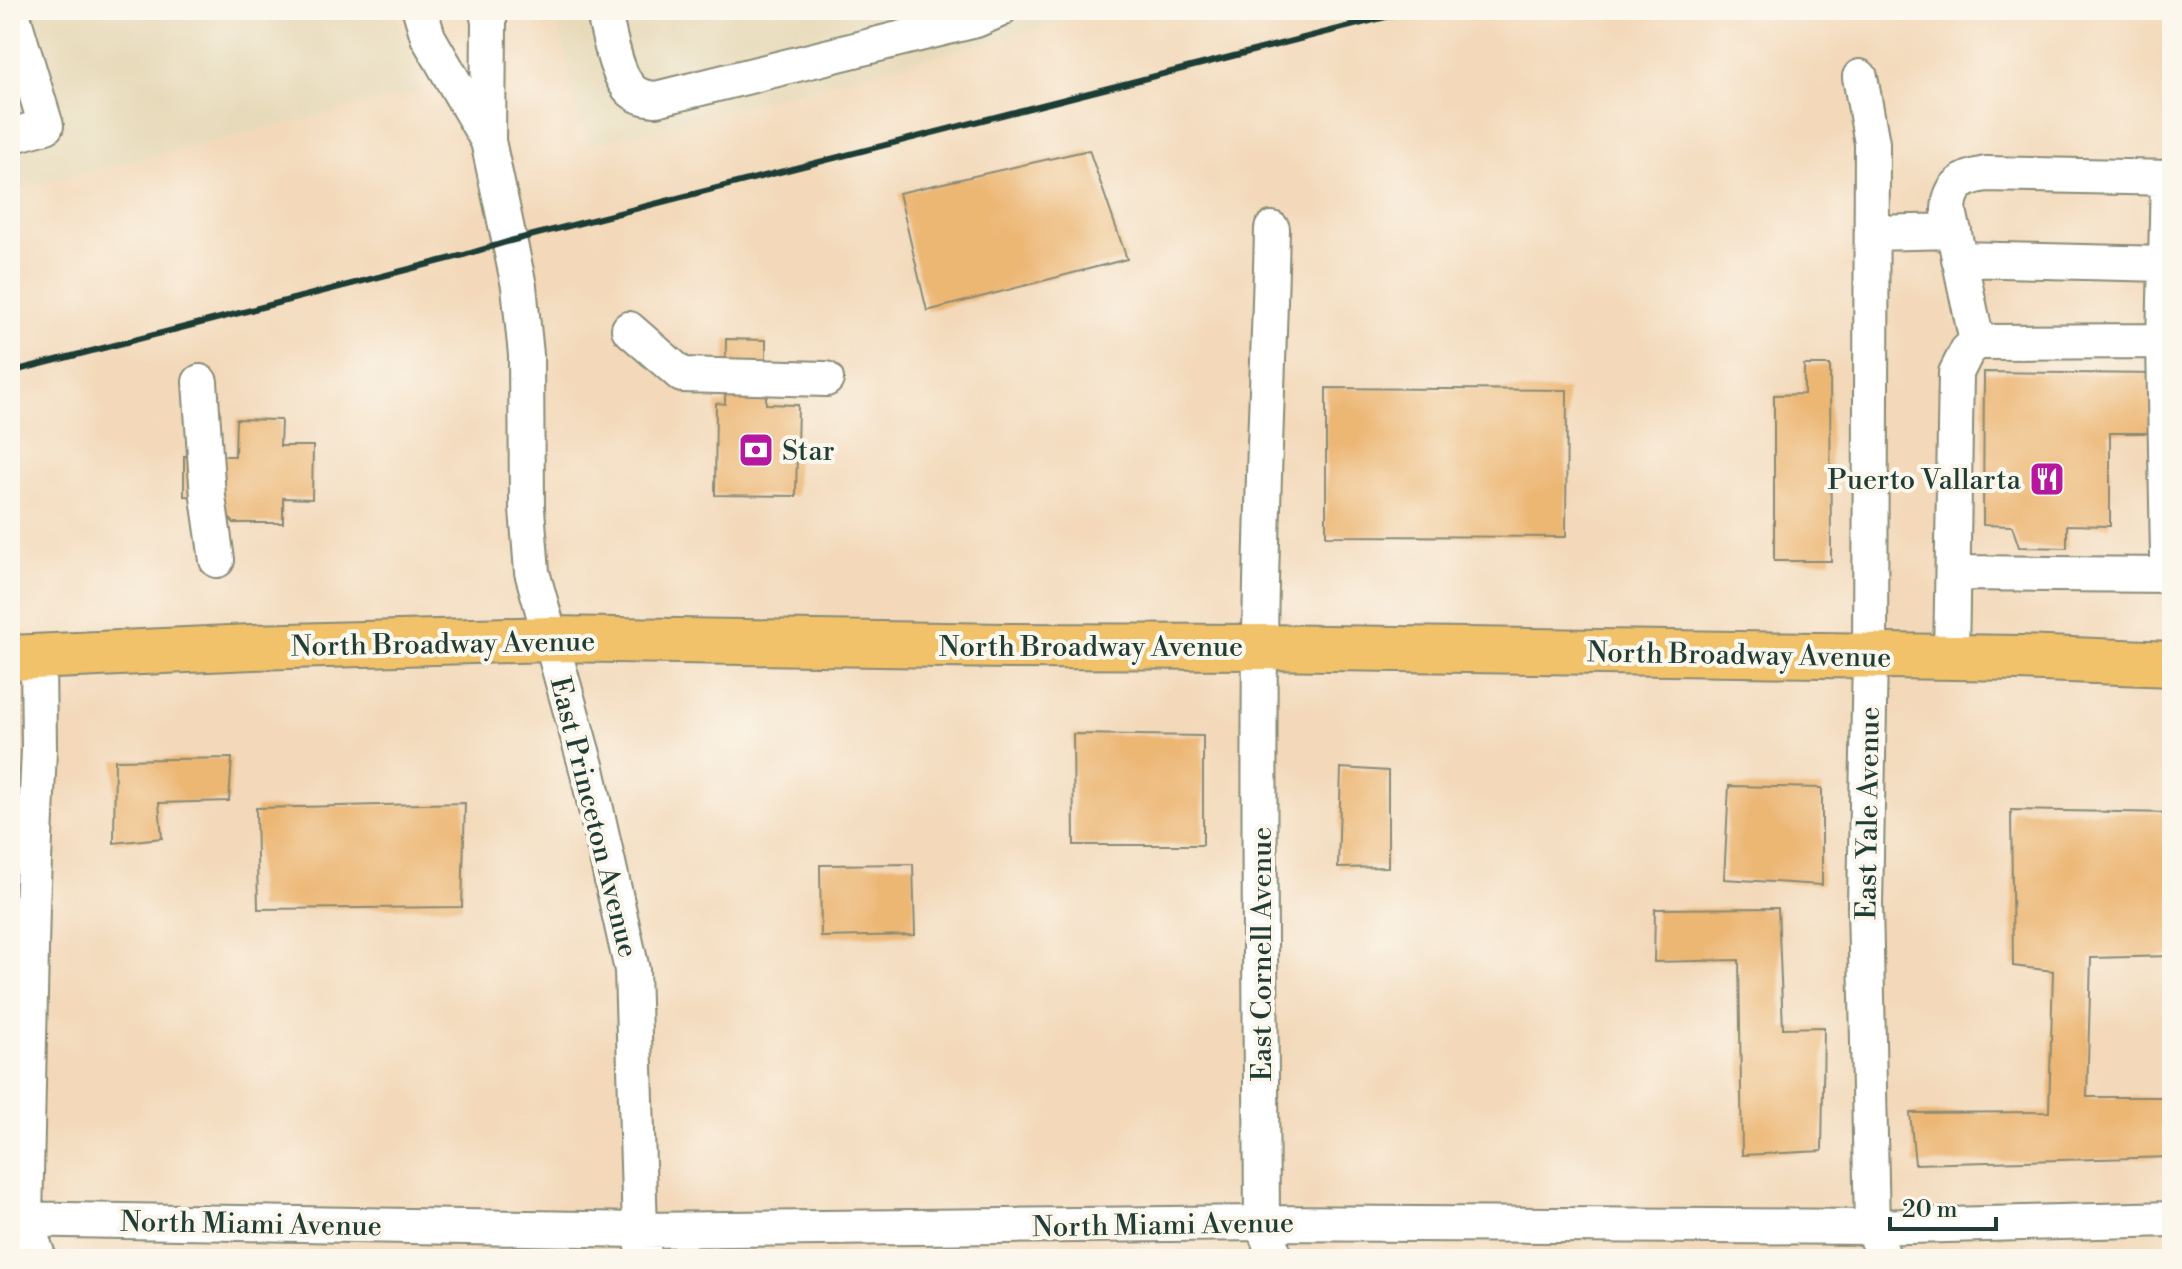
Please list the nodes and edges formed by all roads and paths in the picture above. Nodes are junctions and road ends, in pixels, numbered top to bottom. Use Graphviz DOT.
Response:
graph roads {
  1 [pos="11,10"];
  2 [pos="420,10"];
  3 [pos="486,10"];
  4 [pos="603,10"];
  5 [pos="999,10"];
  6 [pos="1860,77"];
  7 [pos="10,136"];
  8 [pos="488,141"];
  9 [pos="2170,178"];
  10 [pos="1272,229"];
  11 [pos="1872,233"];
  12 [pos="1956,245"];
  13 [pos="2165,264"];
  14 [pos="629,329"];
  15 [pos="1977,342"];
  16 [pos="2164,343"];
  17 [pos="826,379"];
  18 [pos="200,382"];
  19 [pos="217,560"];
  20 [pos="2172,560"];
  21 [pos="1953,573"];
  22 [pos="2172,575"];
  23 [pos="551,639"];
  24 [pos="1260,647"];
  25 [pos="1870,656"];
  26 [pos="24,657"];
  27 [pos="1951,657"];
  28 [pos="2172,664"];
  29 [pos="21,926"];
  30 [pos="18,1219"];
  31 [pos="2172,1219"];
  32 [pos="1262,1223"];
  33 [pos="1872,1227"];
  34 [pos="642,1244"];
  35 [pos="39,1259"];
  36 [pos="1276,1259"];
  37 [pos="1884,1259"];
  1 -- 7 [label="street"];
  2 -- 8 [label="street, East Princeton Avenue"];
  3 -- 8 [label="street, East Princeton Avenue"];
  4 -- 5 [label="street"];
  6 -- 11 [label="street, East Yale Avenue"];
  8 -- 23 [label="street, East Princeton Avenue"];
  9 -- 12 [label="street"];
  9 -- 13 [label="street"];
  10 -- 24 [label="street, East Cornell Avenue"];
  11 -- 12 [label="street"];
  11 -- 25 [label="street, East Yale Avenue"];
  12 -- 13 [label="street"];
  12 -- 15 [label="street"];
  13 -- 16 [label="street"];
  14 -- 17 [label="street"];
  15 -- 16 [label="street"];
  15 -- 21 [label="street"];
  16 -- 20 [label="street"];
  18 -- 19 [label="street"];
  21 -- 22 [label="street"];
  21 -- 27 [label="street"];
  23 -- 24 [label="main road, North Broadway Avenue"];
  23 -- 26 [label="main road, North Broadway Avenue"];
  23 -- 34 [label="street, East Princeton Avenue"];
  24 -- 25 [label="main road, North Broadway Avenue"];
  24 -- 32 [label="street, East Cornell Avenue"];
  25 -- 27 [label="main road, North Broadway Avenue"];
  25 -- 33 [label="street, East Yale Avenue"];
  26 -- 29 [label="street"];
  27 -- 28 [label="main road, North Broadway Avenue"];
  29 -- 30 [label="street"];
  30 -- 34 [label="street, North Miami Avenue"];
  30 -- 35 [label="street"];
  31 -- 33 [label="street, North Miami Avenue"];
  32 -- 33 [label="street, North Miami Avenue"];
  32 -- 34 [label="street, North Miami Avenue"];
  32 -- 36 [label="street, East Cornell Avenue"];
  33 -- 37 [label="street, East Yale Avenue"];
}
